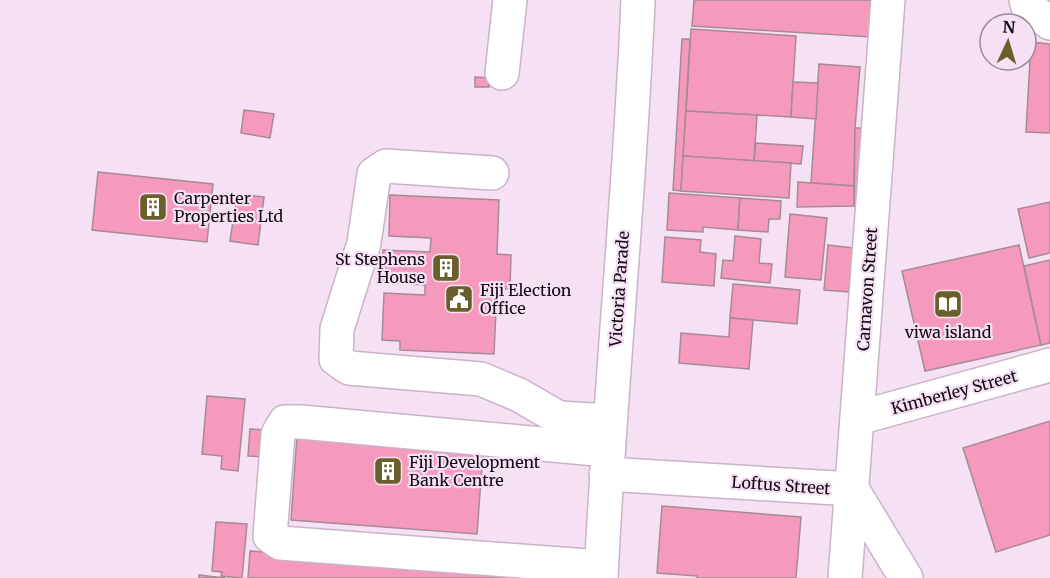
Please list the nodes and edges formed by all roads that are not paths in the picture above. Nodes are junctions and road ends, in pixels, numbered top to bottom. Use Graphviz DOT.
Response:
graph roads {
  1 [pos="510,0"];
  2 [pos="638,0"];
  3 [pos="888,0"];
  4 [pos="1026,0"];
  5 [pos="1050,23"];
  6 [pos="502,73"];
  7 [pos="492,173"];
  8 [pos="1050,365"];
  9 [pos="858,418"];
  10 [pos="607,449"];
  11 [pos="852,489"];
  12 [pos="601,573"];
  13 [pos="845,578"];
  14 [pos="906,578"];
  1 -- 6 [label="main road"];
  2 -- 10 [label="main road, Victoria Parade"];
  3 -- 9 [label="main road, Carnavon Street"];
  4 -- 5 [label="main road"];
  7 -- 10 [label="main road"];
  8 -- 9 [label="main road, Kimberley Street"];
  9 -- 11 [label="main road, Carnavon Street"];
  10 -- 11 [label="main road, Loftus Street"];
  10 -- 12 [label="main road, Victoria Parade"];
  10 -- 12 [label="main road"];
  11 -- 13 [label="main road, Carnavon Street"];
  11 -- 14 [label="main road, Loftus Street"];
}
